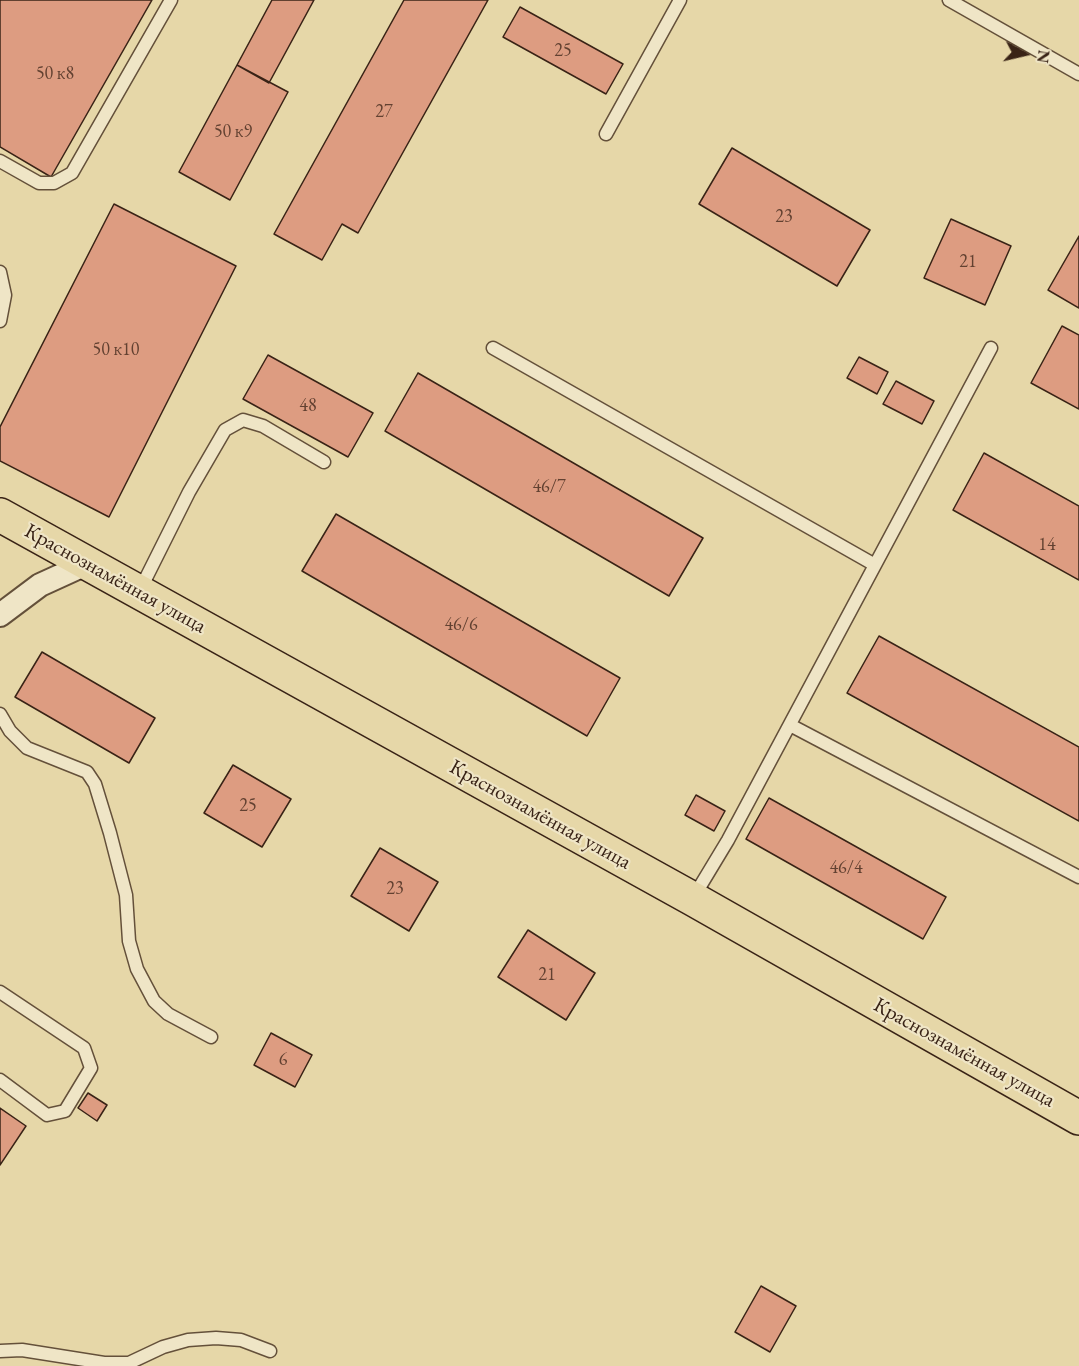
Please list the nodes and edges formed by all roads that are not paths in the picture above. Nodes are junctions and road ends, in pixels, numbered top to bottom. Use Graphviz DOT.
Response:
graph roads {
  1 [pos="171,0"];
  2 [pos="680,0"];
  3 [pos="949,0"];
  4 [pos="1079,74"];
  5 [pos="606,134"];
  6 [pos="0,161"];
  7 [pos="0,272"];
  8 [pos="0,321"];
  9 [pos="493,348"];
  10 [pos="991,348"];
  11 [pos="324,462"];
  12 [pos="0,515"];
  13 [pos="86,564"];
  14 [pos="875,565"];
  15 [pos="138,593"];
  16 [pos="0,615"];
  17 [pos="0,714"];
  18 [pos="790,724"];
  19 [pos="1079,877"];
  20 [pos="693,899"];
  21 [pos="0,992"];
  22 [pos="211,1037"];
  23 [pos="0,1080"];
  24 [pos="1079,1118"];
  25 [pos="0,1351"];
  26 [pos="270,1351"];
  27 [pos="129,1364"];
  1 -- 6 [label="lane"];
  2 -- 5 [label="lane"];
  3 -- 4 [label="lane"];
  7 -- 8 [label="lane"];
  9 -- 14 [label="lane"];
  10 -- 14 [label="lane"];
  11 -- 15 [label="lane"];
  12 -- 13 [label="main road, Краснознамённая улица"];
  13 -- 15 [label="main road, Краснознамённая улица"];
  13 -- 16 [label="street"];
  14 -- 18 [label="lane"];
  15 -- 20 [label="main road, Краснознамённая улица"];
  17 -- 22 [label="lane"];
  18 -- 19 [label="lane"];
  18 -- 20 [label="lane"];
  20 -- 24 [label="main road, Краснознамённая улица"];
  21 -- 23 [label="lane"];
  25 -- 27 [label="lane"];
  26 -- 27 [label="lane"];
}
